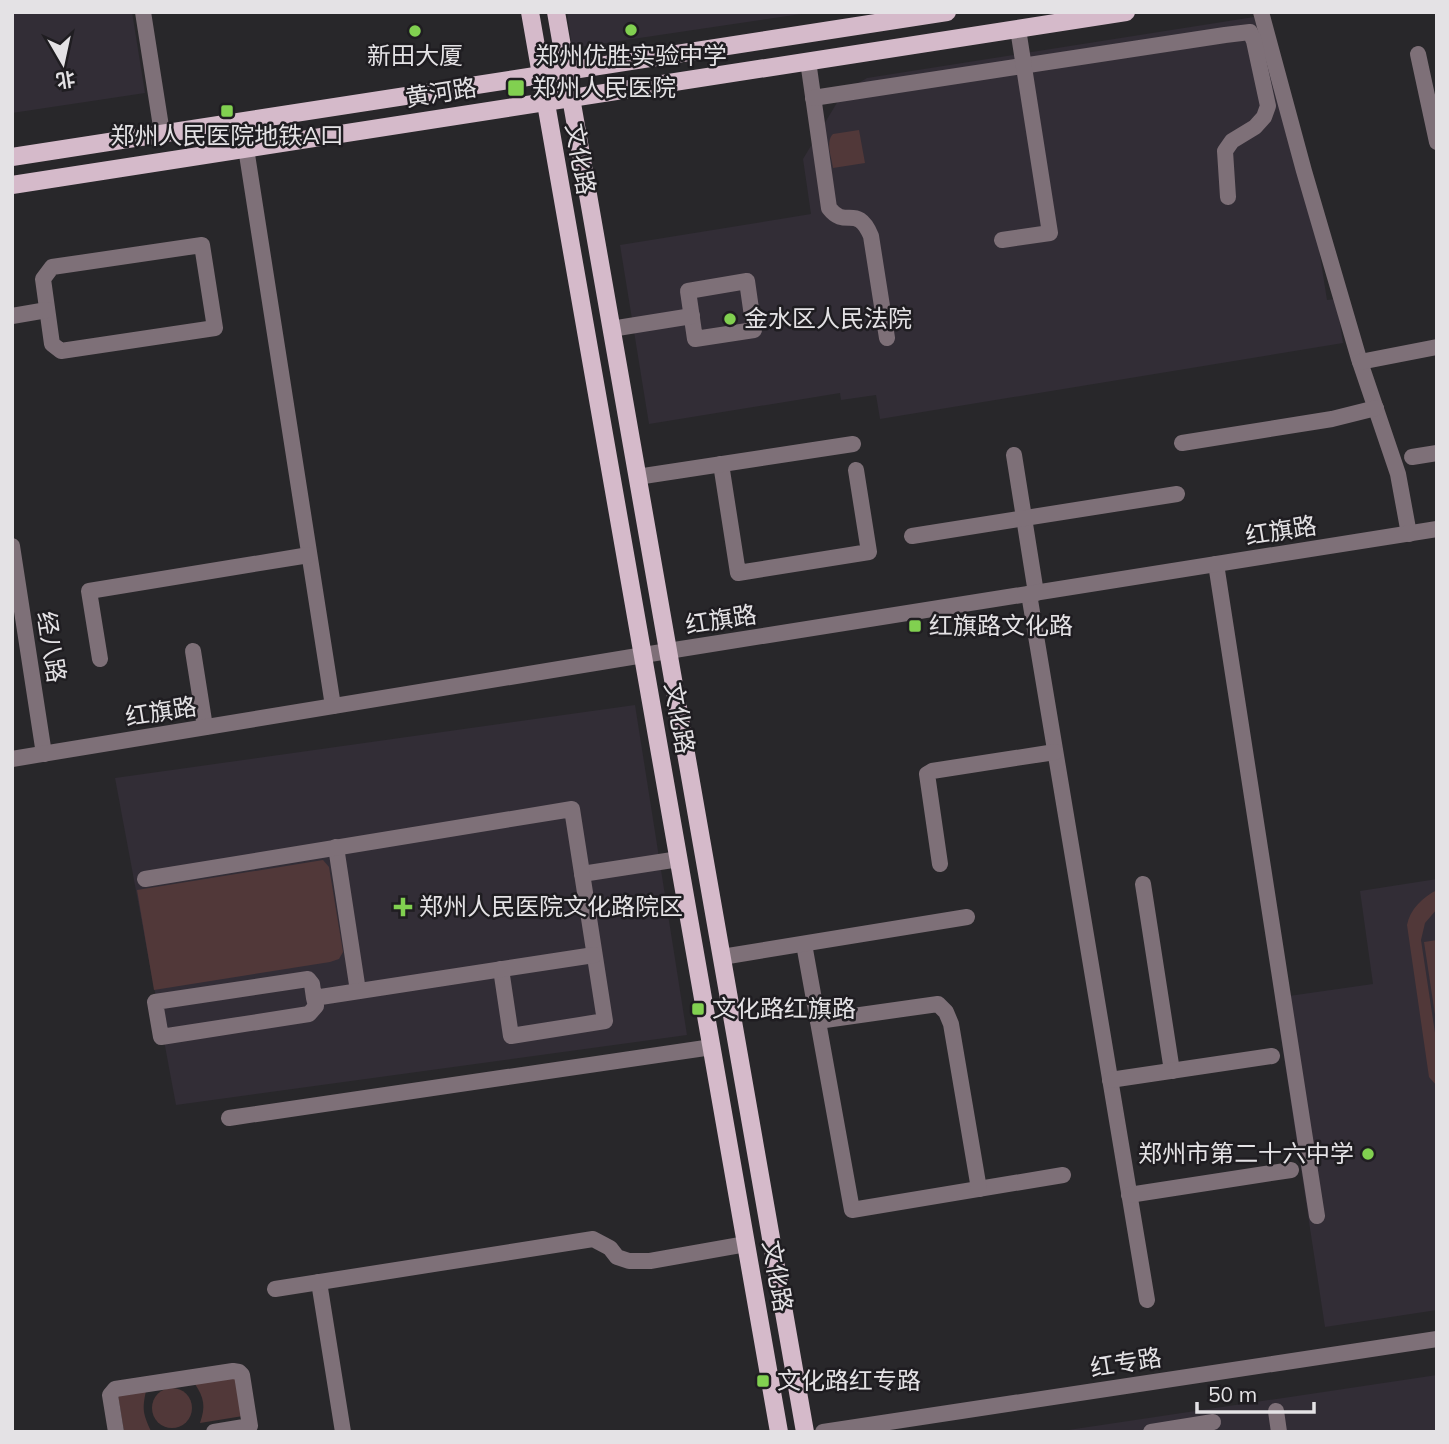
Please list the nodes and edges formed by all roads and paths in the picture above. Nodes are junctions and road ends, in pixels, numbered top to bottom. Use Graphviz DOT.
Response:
graph roads {
  1 [pos="144,12"];
  2 [pos="530,12"];
  3 [pos="556,12"];
  4 [pos="947,12"];
  5 [pos="1126,12"];
  6 [pos="1261,12"];
  7 [pos="1018,29"];
  8 [pos="1418,54"];
  9 [pos="808,61"];
  10 [pos="1024,66"];
  11 [pos="566,71"];
  12 [pos="541,75"];
  13 [pos="571,98"];
  14 [pos="813,98"];
  15 [pos="545,102"];
  16 [pos="162,133"];
  17 [pos="1437,142"];
  18 [pos="246,148"];
  19 [pos="12,157"];
  20 [pos="12,185"];
  21 [pos="1228,197"];
  22 [pos="1002,240"];
  23 [pos="47,310"];
  24 [pos="12,316"];
  25 [pos="692,316"];
  26 [pos="611,329"];
  27 [pos="887,338"];
  28 [pos="1437,347"];
  29 [pos="1360,362"];
  30 [pos="1376,408"];
  31 [pos="1182,443"];
  32 [pos="853,444"];
  33 [pos="1437,453"];
  34 [pos="1014,455"];
  35 [pos="1412,457"];
  36 [pos="722,464"];
  37 [pos="856,470"];
  38 [pos="637,477"];
  39 [pos="1177,494"];
  40 [pos="1024,519"];
  41 [pos="1437,529"];
  42 [pos="1409,534"];
  43 [pos="912,536"];
  44 [pos="12,546"];
  45 [pos="309,555"];
  46 [pos="1216,564"];
  47 [pos="1032,593"];
  48 [pos="193,651"];
  49 [pos="668,651"];
  50 [pos="643,655"];
  51 [pos="100,659"];
  52 [pos="333,706"];
  53 [pos="205,727"];
  54 [pos="1055,752"];
  55 [pos="44,754"];
  56 [pos="12,759"];
  57 [pos="336,847"];
  58 [pos="679,859"];
  59 [pos="940,864"];
  60 [pos="582,874"];
  61 [pos="145,879"];
  62 [pos="1143,884"];
  63 [pos="967,917"];
  64 [pos="804,944"];
  65 [pos="594,955"];
  66 [pos="722,957"];
  67 [pos="501,969"];
  68 [pos="358,991"];
  69 [pos="314,998"];
  70 [pos="818,1021"];
  71 [pos="712,1046"];
  72 [pos="1272,1056"];
  73 [pos="1172,1071"];
  74 [pos="1110,1080"];
  75 [pos="229,1118"];
  76 [pos="1291,1170"];
  77 [pos="1063,1175"];
  78 [pos="979,1189"];
  79 [pos="1129,1195"];
  80 [pos="1317,1216"];
  81 [pos="746,1244"];
  82 [pos="320,1282"];
  83 [pos="275,1289"];
  84 [pos="1147,1300"];
  85 [pos="1437,1339"];
  86 [pos="1276,1411"];
  87 [pos="1213,1422"];
  88 [pos="116,1432"];
  89 [pos="214,1432"];
  90 [pos="343,1432"];
  91 [pos="779,1432"];
  92 [pos="805,1432"];
  93 [pos="823,1432"];
  94 [pos="1152,1432"];
  95 [pos="1279,1432"];
  1 -- 16 [label="street"];
  2 -- 12 [label="main road, 文化路"];
  3 -- 11 [label="main road, 文化路"];
  4 -- 11 [label="main road, 黄河路"];
  5 -- 7 [label="main road, 黄河路"];
  6 -- 29 [label="street"];
  7 -- 9 [label="main road, 黄河路"];
  7 -- 10 [label="street"];
  8 -- 17 [label="street"];
  9 -- 13 [label="main road, 黄河路"];
  9 -- 14 [label="street"];
  10 -- 14 [label="street"];
  10 -- 21 [label="street"];
  10 -- 22 [label="street"];
  11 -- 12 [label="main road, 黄河路"];
  11 -- 13 [label="main road, 文化路"];
  12 -- 15 [label="main road, 文化路"];
  12 -- 16 [label="main road, 黄河路"];
  13 -- 15 [label="main road, 黄河路"];
  13 -- 26 [label="main road, 文化路"];
  14 -- 27 [label="street"];
  15 -- 18 [label="main road, 黄河路"];
  15 -- 50 [label="main road, 文化路"];
  16 -- 19 [label="main road, 黄河路"];
  18 -- 20 [label="main road, 黄河路"];
  18 -- 45 [label="street"];
  23 -- 23 [label="street"];
  23 -- 24 [label="street"];
  25 -- 25 [label="street"];
  25 -- 26 [label="street"];
  26 -- 38 [label="main road, 文化路"];
  28 -- 29 [label="street"];
  29 -- 30 [label="street"];
  30 -- 31 [label="street"];
  30 -- 42 [label="street"];
  32 -- 36 [label="street"];
  33 -- 35 [label="street"];
  34 -- 40 [label="street"];
  36 -- 37 [label="street"];
  36 -- 38 [label="street"];
  38 -- 49 [label="main road, 文化路"];
  39 -- 40 [label="street"];
  40 -- 43 [label="street"];
  40 -- 47 [label="street"];
  41 -- 42 [label="street, 红旗路"];
  42 -- 46 [label="street, 红旗路"];
  44 -- 55 [label="street, 经八路"];
  45 -- 51 [label="street"];
  45 -- 52 [label="street"];
  46 -- 47 [label="street, 红旗路"];
  46 -- 80 [label="street"];
  47 -- 49 [label="street, 红旗路"];
  47 -- 54 [label="street"];
  48 -- 53 [label="street"];
  49 -- 50 [label="street, 红旗路"];
  49 -- 66 [label="main road, 文化路"];
  50 -- 52 [label="street, 红旗路"];
  50 -- 58 [label="main road, 文化路"];
  52 -- 53 [label="street, 红旗路"];
  53 -- 55 [label="street, 红旗路"];
  54 -- 59 [label="street"];
  54 -- 74 [label="street"];
  55 -- 56 [label="street, 红旗路"];
  57 -- 60 [label="street"];
  57 -- 61 [label="street"];
  57 -- 68 [label="street"];
  58 -- 60 [label="street"];
  58 -- 71 [label="main road, 文化路"];
  60 -- 65 [label="street"];
  62 -- 73 [label="street"];
  63 -- 64 [label="street"];
  64 -- 66 [label="street"];
  64 -- 70 [label="street"];
  65 -- 67 [label="street"];
  65 -- 67 [label="street"];
  66 -- 92 [label="main road, 文化路"];
  67 -- 68 [label="street"];
  68 -- 69 [label="street"];
  69 -- 69 [label="street"];
  70 -- 78 [label="street"];
  70 -- 78 [label="street"];
  71 -- 75 [label="street"];
  71 -- 81 [label="main road, 文化路"];
  72 -- 73 [label="street"];
  73 -- 74 [label="street"];
  74 -- 79 [label="street"];
  76 -- 79 [label="street"];
  77 -- 78 [label="street"];
  79 -- 84 [label="street"];
  81 -- 82 [label="street"];
  81 -- 91 [label="main road, 文化路"];
  82 -- 83 [label="street"];
  82 -- 90 [label="street"];
  85 -- 93 [label="street, 红专路"];
  86 -- 95 [label="street"];
  87 -- 94 [label="street"];
  88 -- 89 [label="street"];
}
